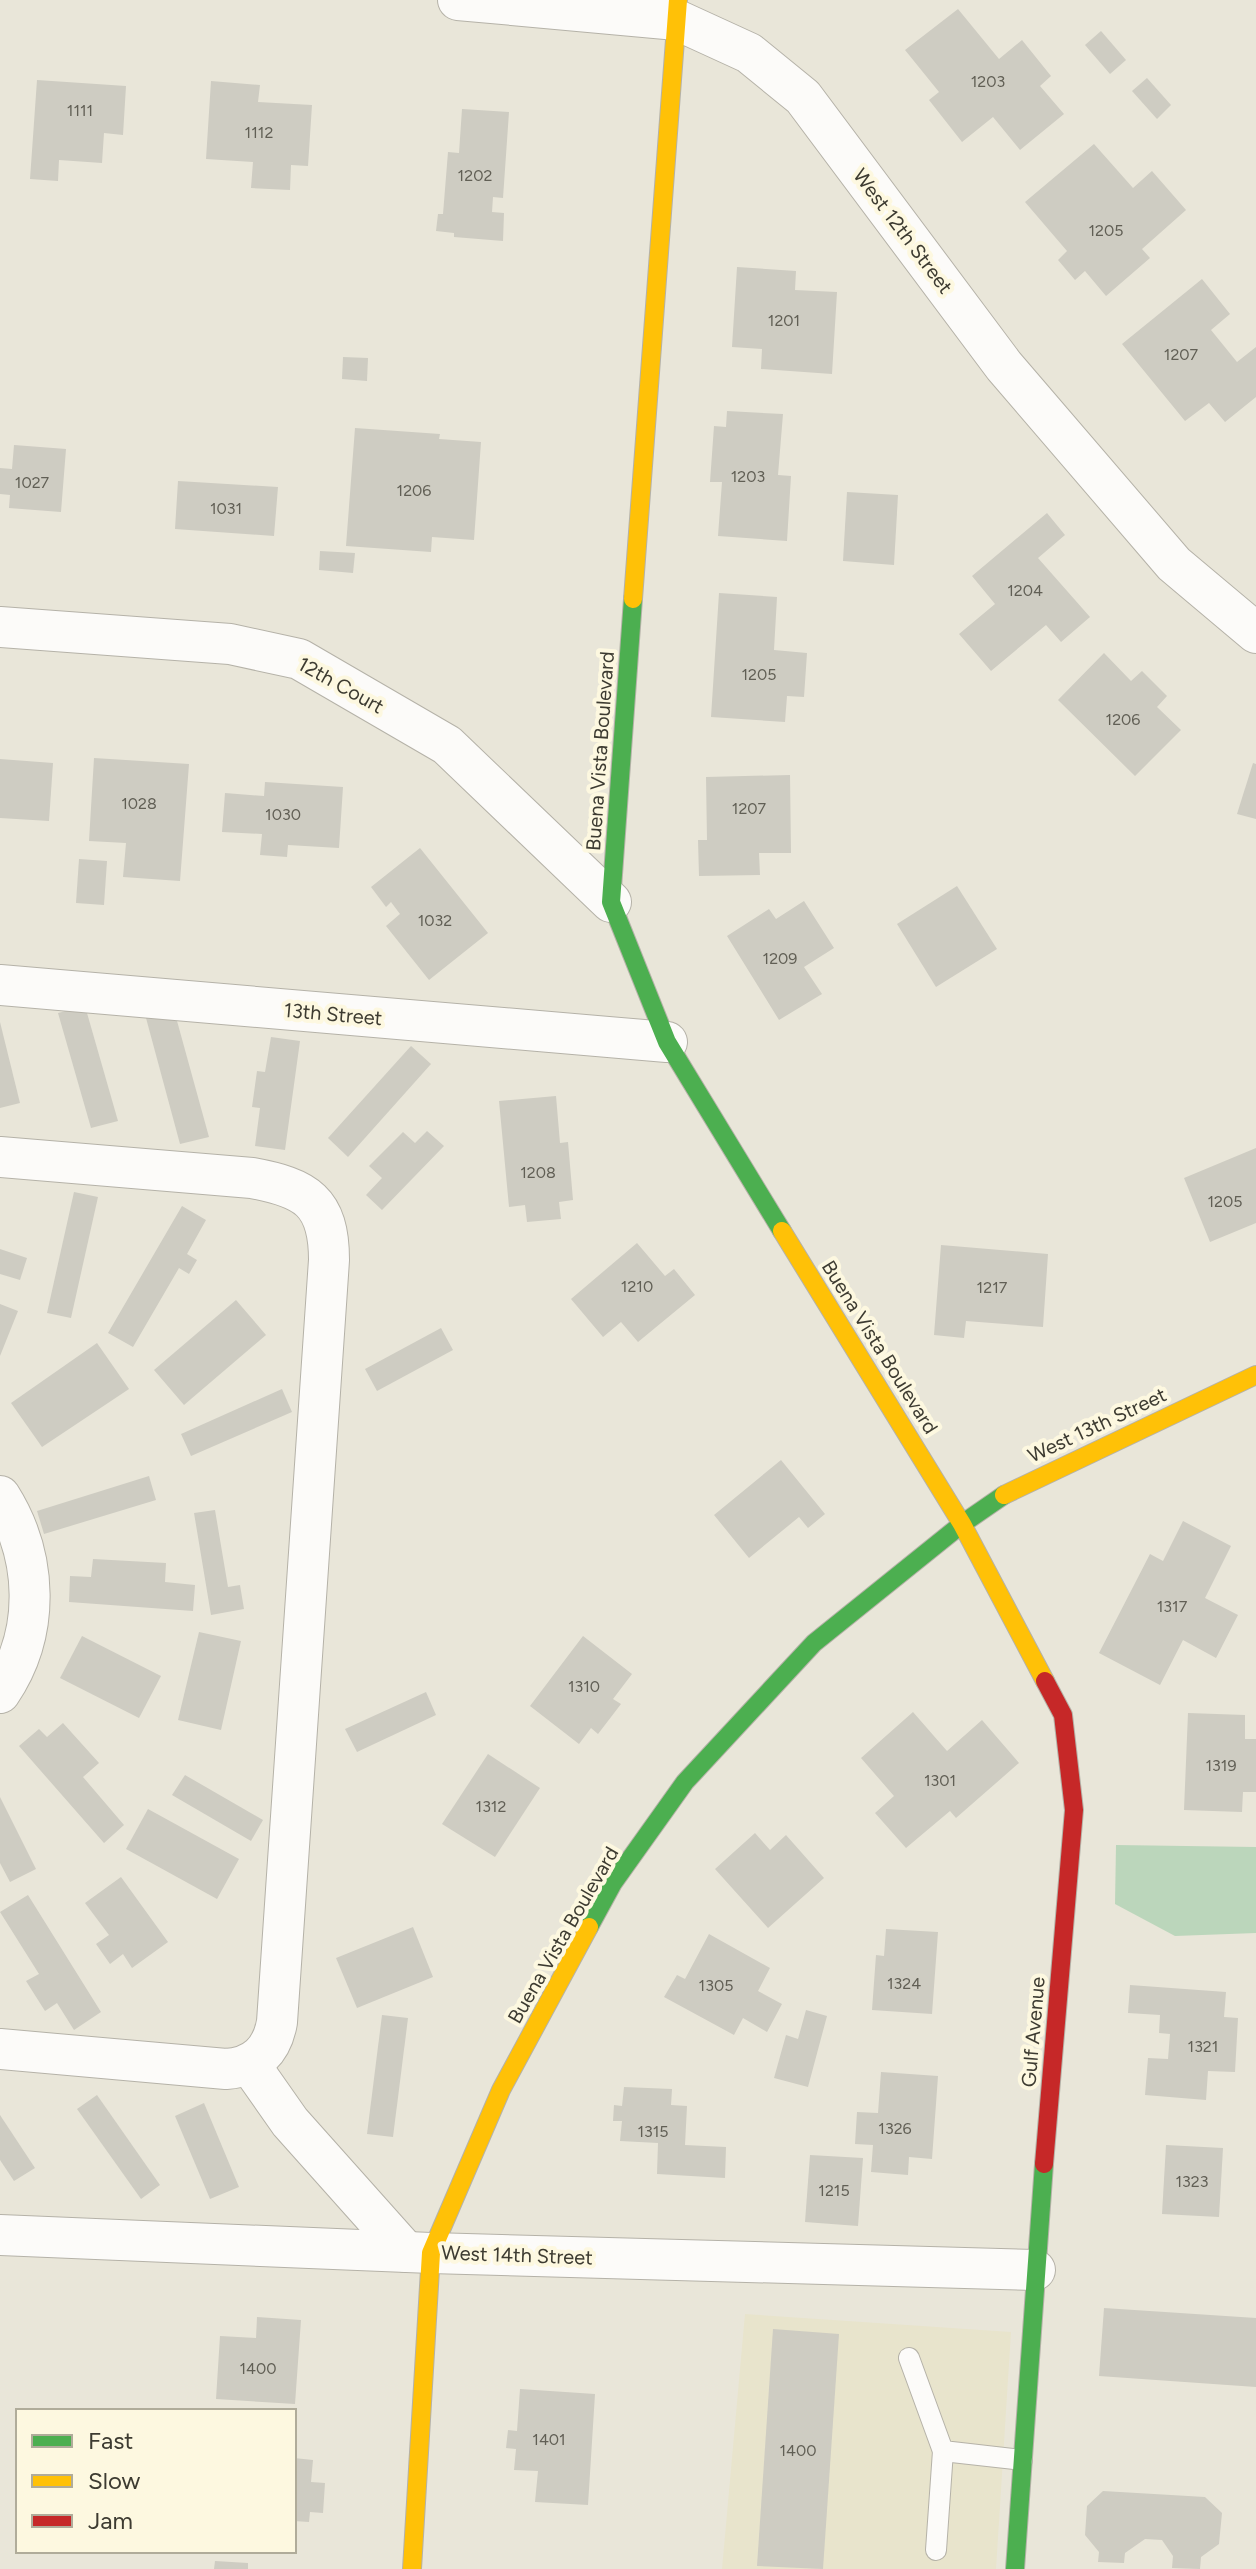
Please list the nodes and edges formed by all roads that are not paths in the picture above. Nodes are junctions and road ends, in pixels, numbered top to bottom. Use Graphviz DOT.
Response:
graph roads {
  1 [pos="458,0"];
  2 [pos="677,10"];
  3 [pos="0,627"];
  4 [pos="1256,633"];
  5 [pos="611,902"];
  6 [pos="0,985"];
  7 [pos="667,1042"];
  8 [pos="0,1157"];
  9 [pos="1256,1375"];
  10 [pos="0,1496"];
  11 [pos="962,1524"];
  12 [pos="0,1693"];
  13 [pos="0,2049"];
  14 [pos="250,2065"];
  15 [pos="0,2235"];
  16 [pos="419,2252"];
  17 [pos="1035,2270"];
  18 [pos="909,2358"];
  19 [pos="943,2451"];
  20 [pos="1022,2460"];
  21 [pos="936,2550"];
  22 [pos="412,2569"];
  23 [pos="1015,2569"];
  1 -- 2 [label="street, West 12th Street"];
  2 -- 4 [label="street, West 12th Street"];
  2 -- 5 [label="street, Buena Vista Boulevard"];
  3 -- 5 [label="street, 12th Court"];
  5 -- 7 [label="street, Buena Vista Boulevard"];
  6 -- 7 [label="street, 13th Street"];
  7 -- 11 [label="street, Buena Vista Boulevard"];
  8 -- 14 [label="street"];
  9 -- 11 [label="street, West 13th Street"];
  10 -- 12 [label="street"];
  11 -- 16 [label="street, Buena Vista Boulevard"];
  11 -- 17 [label="street, Gulf Avenue"];
  13 -- 14 [label="street"];
  14 -- 16 [label="street"];
  15 -- 16 [label="street, West 14th Street"];
  16 -- 17 [label="street, West 14th Street"];
  16 -- 22 [label="street, Buena Vista Boulevard"];
  17 -- 20 [label="street, Gulf Avenue"];
  18 -- 19 [label="lane"];
  19 -- 20 [label="lane"];
  19 -- 21 [label="lane"];
  20 -- 23 [label="street, Gulf Avenue"];
}
